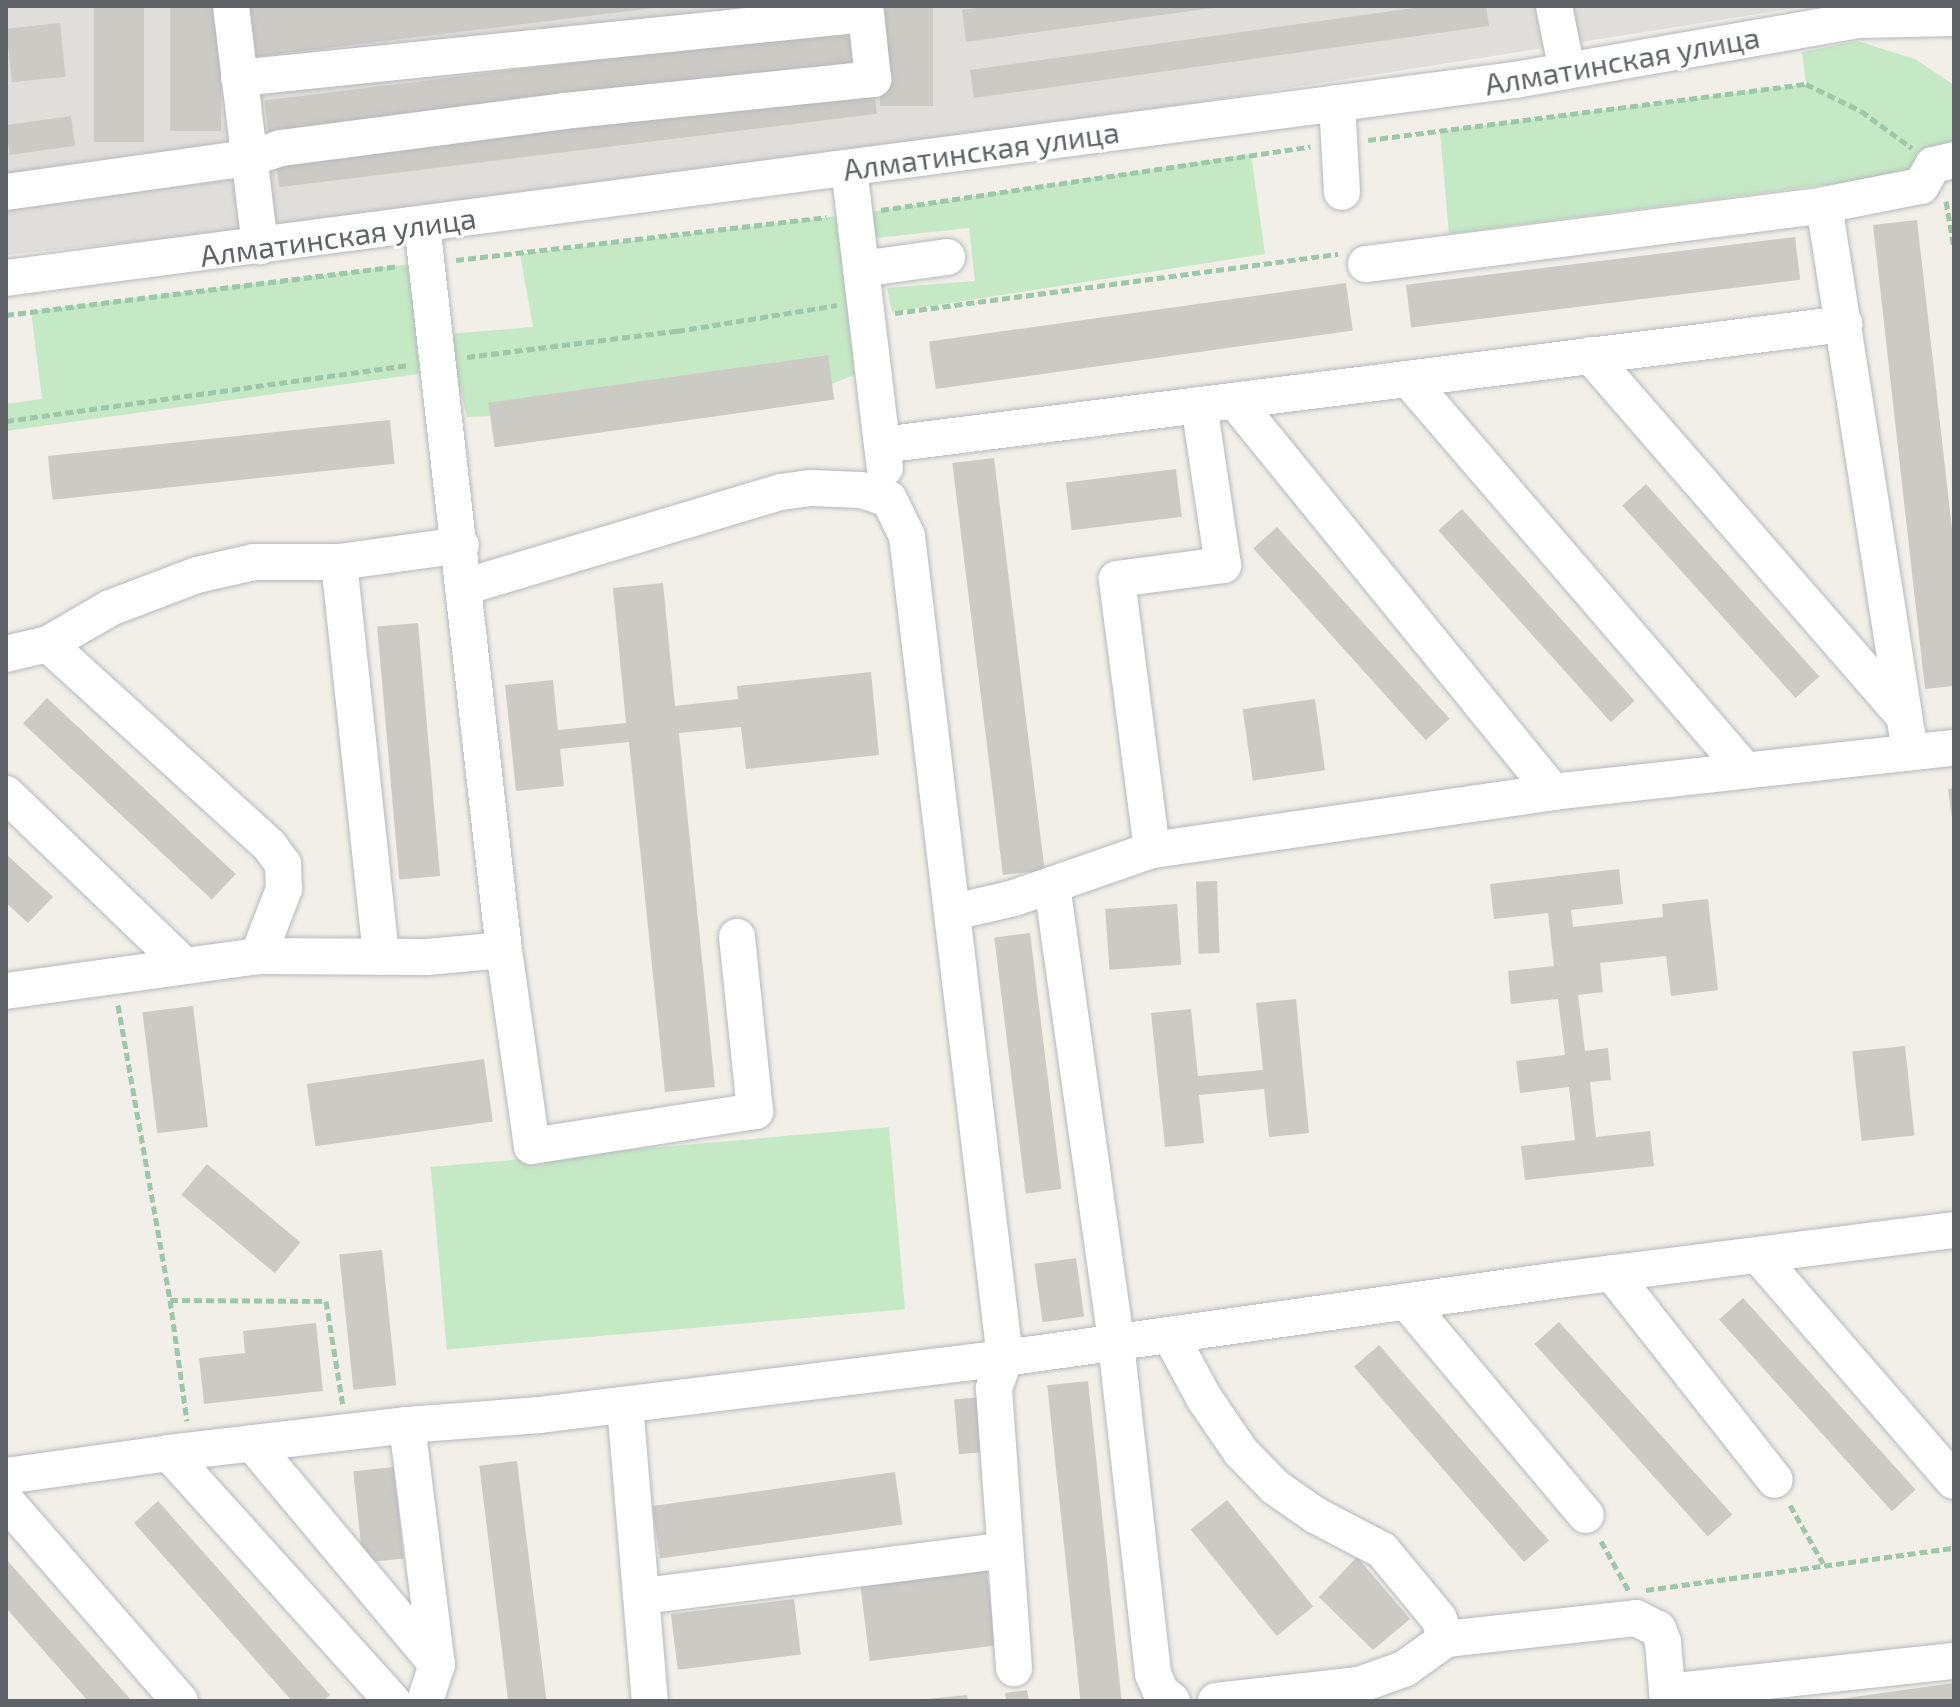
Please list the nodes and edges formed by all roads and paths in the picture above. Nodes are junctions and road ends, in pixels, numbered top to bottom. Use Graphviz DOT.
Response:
graph roads {
  1 [pos="231,6"];
  2 [pos="1554,6"];
  3 [pos="865,10"];
  4 [pos="1867,13"];
  5 [pos="1954,18"];
  6 [pos="1567,71"];
  7 [pos="239,78"];
  8 [pos="1337,103"];
  9 [pos="1339,143"];
  10 [pos="249,158"];
  11 [pos="1944,163"];
  12 [pos="849,168"];
  13 [pos="6,192"];
  14 [pos="1342,192"];
  15 [pos="1824,205"];
  16 [pos="855,213"];
  17 [pos="422,224"];
  18 [pos="260,246"];
  19 [pos="1954,248"];
  20 [pos="947,257"];
  21 [pos="1354,259"];
  22 [pos="427,262"];
  23 [pos="6,278"];
  24 [pos="863,285"];
  25 [pos="6,315"];
  26 [pos="1844,324"];
  27 [pos="1590,355"];
  28 [pos="439,361"];
  29 [pos="1410,381"];
  30 [pos="1235,401"];
  31 [pos="1199,405"];
  32 [pos="6,421"];
  33 [pos="882,445"];
  34 [pos="889,499"];
  35 [pos="461,545"];
  36 [pos="339,562"];
  37 [pos="464,587"];
  38 [pos="48,644"];
  39 [pos="6,654"];
  40 [pos="1903,715"];
  41 [pos="1954,748"];
  42 [pos="1910,752"];
  43 [pos="1744,769"];
  44 [pos="1553,792"];
  45 [pos="6,794"];
  46 [pos="1152,850"];
  47 [pos="1052,885"];
  48 [pos="954,912"];
  49 [pos="737,937"];
  50 [pos="504,950"];
  51 [pos="258,956"];
  52 [pos="381,957"];
  53 [pos="185,966"];
  54 [pos="113,976"];
  55 [pos="6,991"];
  56 [pos="1954,1230"];
  57 [pos="1758,1255"];
  58 [pos="1612,1273"];
  59 [pos="170,1300"];
  60 [pos="1407,1302"];
  61 [pos="1170,1335"];
  62 [pos="1116,1343"];
  63 [pos="1005,1358"];
  64 [pos="625,1405"];
  65 [pos="407,1425"];
  66 [pos="346,1432"];
  67 [pos="252,1443"];
  68 [pos="180,1452"];
  69 [pos="6,1476"];
  70 [pos="1775,1480"];
  71 [pos="1954,1481"];
  72 [pos="6,1501"];
  73 [pos="1586,1515"];
  74 [pos="1954,1548"];
  75 [pos="1005,1550"];
  76 [pos="1823,1563"];
  77 [pos="1630,1592"];
  78 [pos="1615,1594"];
  79 [pos="643,1596"];
  80 [pos="1446,1639"];
  81 [pos="1954,1661"];
  82 [pos="437,1664"];
  83 [pos="1014,1668"];
  84 [pos="1667,1697"];
  85 [pos="180,1701"];
  86 [pos="392,1701"];
  87 [pos="425,1701"];
  88 [pos="442,1701"];
  89 [pos="650,1701"];
  90 [pos="1172,1701"];
  91 [pos="1216,1701"];
  1 -- 7 [label="street"];
  2 -- 6 [label="street"];
  3 -- 7 [label="street"];
  3 -- 10 [label="street"];
  4 -- 5 [label="street, Алматинская улица"];
  4 -- 6 [label="street, Алматинская улица"];
  6 -- 8 [label="street, Алматинская улица"];
  7 -- 10 [label="street"];
  8 -- 9 [label="street"];
  8 -- 12 [label="street, Алматинская улица"];
  9 -- 11 [label="path"];
  9 -- 14 [label="street"];
  9 -- 16 [label="path"];
  10 -- 13 [label="street"];
  10 -- 18 [label="street"];
  11 -- 15 [label="street"];
  11 -- 19 [label="path"];
  12 -- 16 [label="street"];
  12 -- 17 [label="street, Алматинская улица"];
  15 -- 21 [label="street"];
  15 -- 26 [label="street"];
  16 -- 22 [label="path"];
  16 -- 24 [label="street"];
  17 -- 18 [label="street, Алматинская улица"];
  17 -- 22 [label="street"];
  18 -- 23 [label="street, Алматинская улица"];
  20 -- 24 [label="street"];
  21 -- 24 [label="path"];
  22 -- 25 [label="path"];
  22 -- 28 [label="street"];
  24 -- 28 [label="path"];
  24 -- 33 [label="street"];
  26 -- 27 [label="street"];
  26 -- 40 [label="street"];
  27 -- 29 [label="street"];
  27 -- 40 [label="street"];
  28 -- 32 [label="path"];
  28 -- 35 [label="street"];
  29 -- 30 [label="street"];
  29 -- 43 [label="street"];
  30 -- 31 [label="street"];
  30 -- 44 [label="street"];
  31 -- 33 [label="street"];
  31 -- 46 [label="street"];
  33 -- 34 [label="street"];
  34 -- 37 [label="street"];
  34 -- 48 [label="street"];
  35 -- 36 [label="street"];
  35 -- 37 [label="street"];
  36 -- 38 [label="street"];
  36 -- 52 [label="street"];
  37 -- 50 [label="street"];
  38 -- 39 [label="street"];
  38 -- 51 [label="street"];
  40 -- 42 [label="street"];
  41 -- 42 [label="street"];
  42 -- 43 [label="street"];
  43 -- 44 [label="street"];
  44 -- 46 [label="street"];
  45 -- 53 [label="street"];
  46 -- 47 [label="street"];
  47 -- 48 [label="street"];
  47 -- 62 [label="street"];
  48 -- 63 [label="street"];
  49 -- 50 [label="street"];
  50 -- 52 [label="street"];
  51 -- 52 [label="street"];
  51 -- 53 [label="street"];
  53 -- 54 [label="street"];
  54 -- 55 [label="street"];
  54 -- 59 [label="path"];
  56 -- 57 [label="street"];
  57 -- 58 [label="street"];
  57 -- 71 [label="street"];
  58 -- 60 [label="street"];
  58 -- 70 [label="street"];
  59 -- 66 [label="path"];
  59 -- 68 [label="path"];
  60 -- 61 [label="street"];
  60 -- 73 [label="street"];
  61 -- 62 [label="street"];
  61 -- 80 [label="street"];
  62 -- 63 [label="street"];
  62 -- 90 [label="street"];
  63 -- 64 [label="street"];
  63 -- 75 [label="street"];
  64 -- 65 [label="street"];
  64 -- 79 [label="street"];
  65 -- 66 [label="street"];
  65 -- 82 [label="street"];
  66 -- 67 [label="street"];
  67 -- 68 [label="street"];
  67 -- 82 [label="street"];
  68 -- 69 [label="street"];
  68 -- 86 [label="street"];
  70 -- 76 [label="path"];
  72 -- 85 [label="street"];
  73 -- 77 [label="path"];
  74 -- 76 [label="path"];
  75 -- 79 [label="street"];
  75 -- 83 [label="street"];
  76 -- 77 [label="path"];
  77 -- 78 [label="path"];
  79 -- 89 [label="street"];
  80 -- 84 [label="street"];
  80 -- 91 [label="street"];
  81 -- 84 [label="street"];
  82 -- 87 [label="street"];
  82 -- 88 [label="street"];
}
